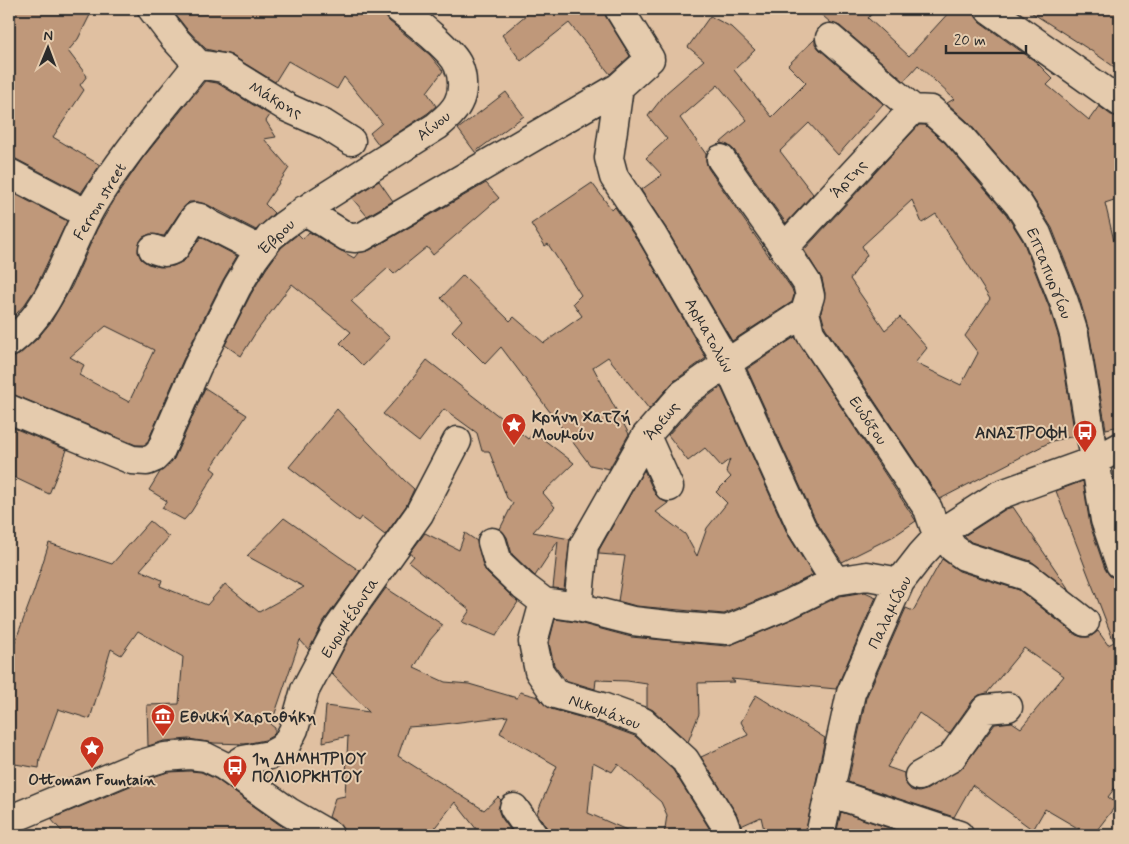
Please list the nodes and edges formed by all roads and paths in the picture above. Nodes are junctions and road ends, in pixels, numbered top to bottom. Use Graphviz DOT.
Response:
graph roads {
  1 [pos="152,9"];
  2 [pos="399,9"];
  3 [pos="619,9"];
  4 [pos="989,9"];
  5 [pos="830,38"];
  6 [pos="198,64"];
  7 [pos="619,87"];
  8 [pos="1120,102"];
  9 [pos="913,108"];
  10 [pos="351,142"];
  11 [pos="721,159"];
  12 [pos="9,173"];
  13 [pos="304,210"];
  14 [pos="87,214"];
  15 [pos="784,248"];
  16 [pos="153,249"];
  17 [pos="260,250"];
  18 [pos="805,312"];
  19 [pos="9,343"];
  20 [pos="727,363"];
  21 [pos="9,409"];
  22 [pos="646,436"];
  23 [pos="457,441"];
  24 [pos="1120,447"];
  25 [pos="1096,460"];
  26 [pos="669,486"];
  27 [pos="943,530"];
  28 [pos="492,542"];
  29 [pos="1120,564"];
  30 [pos="835,581"];
  31 [pos="900,582"];
  32 [pos="544,602"];
  33 [pos="578,607"];
  34 [pos="1085,622"];
  35 [pos="1008,706"];
  36 [pos="229,769"];
  37 [pos="919,776"];
  38 [pos="829,792"];
  39 [pos="514,808"];
  40 [pos="9,821"];
  41 [pos="26,835"];
  42 [pos="329,835"];
  43 [pos="532,835"];
  44 [pos="728,835"];
  45 [pos="820,835"];
  46 [pos="959,835"];
  1 -- 6 [label="street"];
  2 -- 13 [label="street, Αίνου"];
  3 -- 7 [label="street, Έβρου"];
  4 -- 8 [label="street"];
  5 -- 9 [label="street, Επταπυργίου"];
  6 -- 10 [label="street, Μάκρης"];
  6 -- 14 [label="street, Ferron street"];
  7 -- 13 [label="street, Έβρου"];
  7 -- 20 [label="street, Αρματολών"];
  9 -- 15 [label="street, Άρτης"];
  9 -- 25 [label="street, Επταπυργίου"];
  11 -- 15 [label="street, Ευδόξου"];
  12 -- 14 [label="street"];
  13 -- 17 [label="street, Έβρου"];
  14 -- 19 [label="street, Ferron street"];
  15 -- 18 [label="street, Ευδόξου"];
  16 -- 17 [label="street"];
  17 -- 21 [label="street, Έβρου"];
  18 -- 20 [label="street, Άρεως"];
  18 -- 27 [label="street, Ευδόξου"];
  20 -- 22 [label="street, Άρεως"];
  20 -- 30 [label="street, Αρματολών"];
  22 -- 26 [label="street"];
  22 -- 33 [label="street, Άρεως"];
  23 -- 36 [label="street, Ευρυμέδοντα"];
  24 -- 25 [label="street, Παλαμίδου"];
  25 -- 27 [label="street, Παλαμίδου"];
  25 -- 29 [label="street, Επταπυργίου"];
  27 -- 31 [label="street, Παλαμίδου"];
  27 -- 34 [label="street, Ευδόξου"];
  28 -- 32 [label="street"];
  30 -- 31 [label="street"];
  30 -- 33 [label="street"];
  31 -- 38 [label="street, Παλαμίδου"];
  32 -- 33 [label="street"];
  32 -- 44 [label="street, Νικομάχου"];
  35 -- 37 [label="street"];
  36 -- 40 [label="street"];
  36 -- 42 [label="street"];
  38 -- 45 [label="street, Παλαμίδου"];
  38 -- 46 [label="street"];
  39 -- 43 [label="street"];
  40 -- 41 [label="street"];
}
